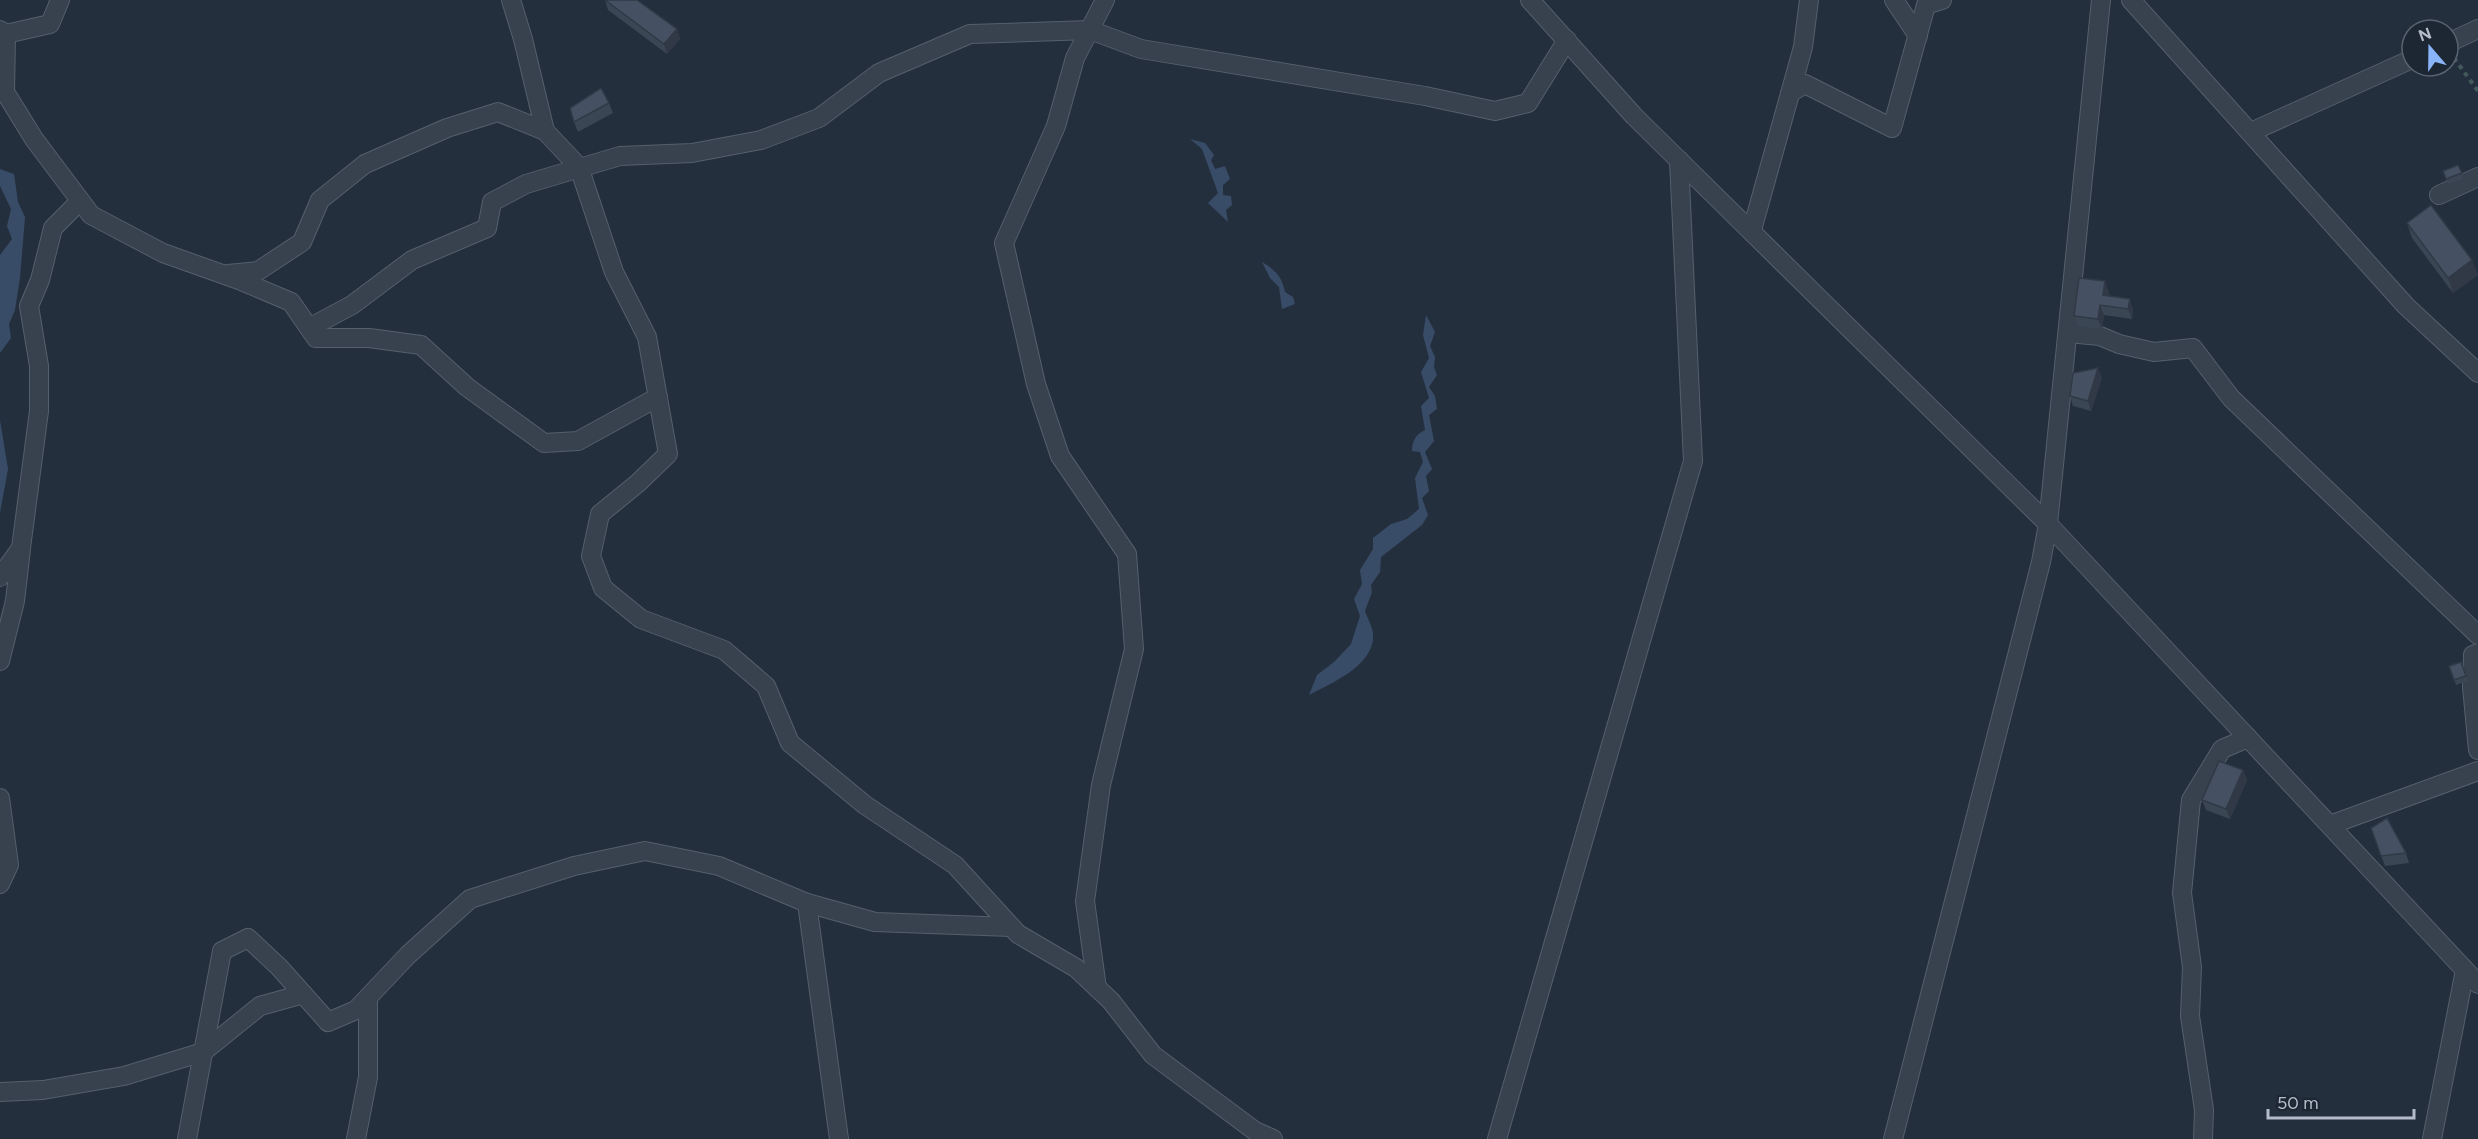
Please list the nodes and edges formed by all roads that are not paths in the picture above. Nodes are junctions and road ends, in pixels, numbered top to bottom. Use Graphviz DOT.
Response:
graph roads {
  1 [pos="60,0"];
  2 [pos="510,0"];
  3 [pos="1105,0"];
  4 [pos="1530,0"];
  5 [pos="1809,0"];
  6 [pos="1894,0"];
  7 [pos="2101,0"];
  8 [pos="2131,0"];
  9 [pos="1932,2"];
  10 [pos="2478,29"];
  11 [pos="1090,30"];
  12 [pos="3,32"];
  13 [pos="1918,36"];
  14 [pos="2460,37"];
  15 [pos="1567,40"];
  16 [pos="2400,64"];
  17 [pos="1790,93"];
  18 [pos="545,131"];
  19 [pos="2251,132"];
  20 [pos="1679,160"];
  21 [pos="579,167"];
  22 [pos="2478,177"];
  23 [pos="2439,195"];
  24 [pos="80,201"];
  25 [pos="1752,230"];
  26 [pos="223,274"];
  27 [pos="309,328"];
  28 [pos="2067,333"];
  29 [pos="2478,373"];
  30 [pos="658,397"];
  31 [pos="2048,524"];
  32 [pos="21,548"];
  33 [pos="0,577"];
  34 [pos="2478,635"];
  35 [pos="2478,653"];
  36 [pos="0,662"];
  37 [pos="2248,738"];
  38 [pos="2478,750"];
  39 [pos="2478,771"];
  40 [pos="0,798"];
  41 [pos="2330,825"];
  42 [pos="0,884"];
  43 [pos="807,903"];
  44 [pos="1011,927"];
  45 [pos="2464,970"];
  46 [pos="2478,984"];
  47 [pos="1097,988"];
  48 [pos="303,994"];
  49 [pos="368,998"];
  50 [pos="203,1052"];
  51 [pos="0,1092"];
  52 [pos="187,1139"];
  53 [pos="356,1139"];
  54 [pos="839,1139"];
  55 [pos="1273,1139"];
  56 [pos="1497,1139"];
  57 [pos="1893,1139"];
  58 [pos="2203,1139"];
  59 [pos="2432,1139"];
  1 -- 12 [label="street"];
  2 -- 18 [label="street"];
  3 -- 11 [label="street"];
  4 -- 15 [label="street"];
  5 -- 17 [label="street"];
  6 -- 13 [label="street"];
  7 -- 28 [label="street"];
  8 -- 19 [label="street"];
  9 -- 13 [label="street"];
  10 -- 14 [label="street"];
  11 -- 15 [label="street"];
  11 -- 21 [label="street"];
  11 -- 47 [label="street"];
  12 -- 24 [label="street"];
  13 -- 17 [label="street"];
  15 -- 20 [label="street"];
  16 -- 19 [label="street"];
  17 -- 25 [label="street"];
  18 -- 21 [label="street"];
  18 -- 26 [label="street"];
  19 -- 29 [label="street"];
  20 -- 25 [label="street"];
  20 -- 56 [label="street"];
  21 -- 27 [label="street"];
  21 -- 30 [label="street"];
  22 -- 23 [label="street"];
  24 -- 26 [label="street"];
  24 -- 32 [label="street"];
  25 -- 31 [label="street"];
  26 -- 27 [label="street"];
  27 -- 30 [label="street"];
  28 -- 31 [label="street"];
  28 -- 34 [label="street"];
  30 -- 44 [label="street"];
  31 -- 37 [label="street"];
  31 -- 57 [label="street"];
  32 -- 33 [label="street"];
  32 -- 36 [label="street"];
  35 -- 38 [label="street"];
  37 -- 41 [label="street"];
  37 -- 58 [label="street"];
  39 -- 41 [label="street"];
  40 -- 42 [label="street"];
  41 -- 45 [label="street"];
  43 -- 44 [label="street"];
  43 -- 49 [label="street"];
  43 -- 54 [label="street"];
  44 -- 47 [label="street"];
  45 -- 46 [label="street"];
  45 -- 59 [label="street"];
  47 -- 55 [label="street"];
  48 -- 49 [label="street"];
  48 -- 50 [label="street"];
  48 -- 50 [label="street"];
  49 -- 53 [label="street"];
  50 -- 51 [label="street"];
  50 -- 52 [label="street"];
}
